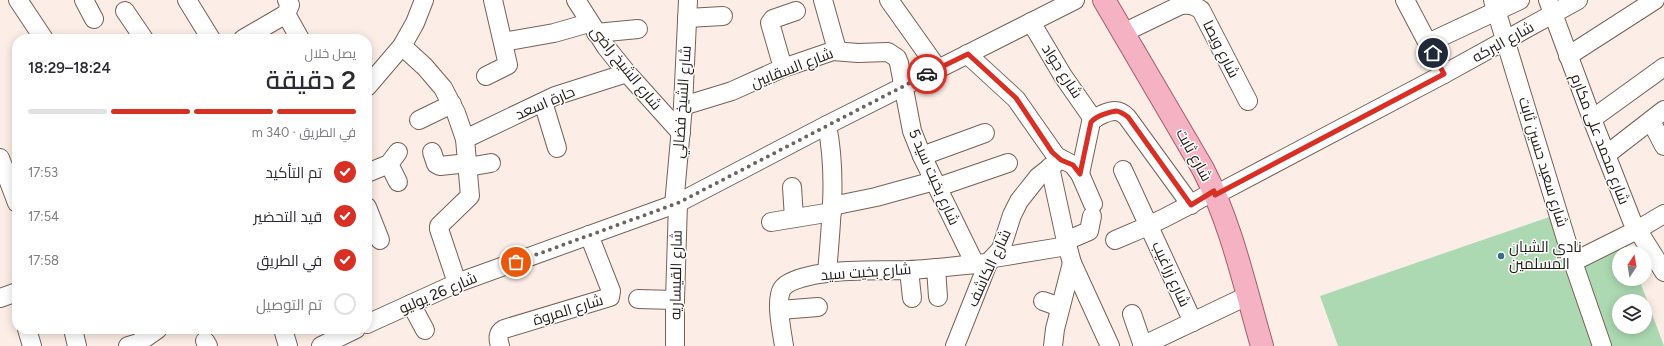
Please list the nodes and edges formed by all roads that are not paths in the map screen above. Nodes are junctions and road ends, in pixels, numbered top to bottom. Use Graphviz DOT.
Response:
graph roads {
  1 [pos="18,0"];
  2 [pos="84,0"];
  3 [pos="187,0"];
  4 [pos="424,0"];
  5 [pos="493,0"];
  6 [pos="576,0"];
  7 [pos="688,0"];
  8 [pos="822,0"];
  9 [pos="889,0"];
  10 [pos="1075,0"];
  11 [pos="1104,0"];
  12 [pos="1405,0"];
  13 [pos="1520,0"];
  14 [pos="1578,0"];
  15 [pos="1655,0"];
  16 [pos="1495,5"];
  17 [pos="286,7"];
  18 [pos="1551,7"];
  19 [pos="125,11"];
  20 [pos="796,11"];
  21 [pos="723,16"];
  22 [pos="687,18"];
  23 [pos="94,19"];
  24 [pos="1031,22"];
  25 [pos="593,28"];
  26 [pos="638,29"];
  27 [pos="1123,33"];
  28 [pos="41,34"];
  29 [pos="141,34"];
  30 [pos="208,34"];
  31 [pos="250,34"];
  32 [pos="298,34"];
  33 [pos="1507,40"];
  34 [pos="503,42"];
  35 [pos="1428,43"];
  36 [pos="402,46"];
  37 [pos="837,50"];
  38 [pos="968,54"];
  39 [pos="1568,56"];
  40 [pos="1664,67"];
  41 [pos="783,68"];
  42 [pos="938,69"];
  43 [pos="627,74"];
  44 [pos="1444,74"];
  45 [pos="486,76"];
  46 [pos="372,81"];
  47 [pos="903,87"];
  48 [pos="1248,101"];
  49 [pos="543,102"];
  50 [pos="452,104"];
  51 [pos="683,106"];
  52 [pos="1657,116"];
  53 [pos="1093,119"];
  54 [pos="1592,119"];
  55 [pos="419,120"];
  56 [pos="827,125"];
  57 [pos="681,133"];
  58 [pos="985,134"];
  59 [pos="465,139"];
  60 [pos="1664,146"];
  61 [pos="557,148"];
  62 [pos="432,152"];
  63 [pos="1606,155"];
  64 [pos="922,156"];
  65 [pos="0,158"];
  66 [pos="492,163"];
  67 [pos="1008,163"];
  68 [pos="1056,164"];
  69 [pos="468,165"];
  70 [pos="372,170"];
  71 [pos="1123,170"];
  72 [pos="1080,174"];
  73 [pos="3,177"];
  74 [pos="398,182"];
  75 [pos="936,184"];
  76 [pos="792,187"];
  77 [pos="1214,193"];
  78 [pos="12,194"];
  79 [pos="676,204"];
  80 [pos="1191,205"];
  81 [pos="832,209"];
  82 [pos="1664,214"];
  83 [pos="794,218"];
  84 [pos="372,220"];
  85 [pos="771,222"];
  86 [pos="1149,226"];
  87 [pos="1637,230"];
  88 [pos="589,235"];
  89 [pos="380,240"];
  90 [pos="1116,240"];
  91 [pos="1068,250"];
  92 [pos="985,262"];
  93 [pos="1573,262"];
  94 [pos="936,268"];
  95 [pos="909,270"];
  96 [pos="1664,272"];
  97 [pos="827,273"];
  98 [pos="457,283"];
  99 [pos="12,294"];
  100 [pos="1247,296"];
  101 [pos="938,297"];
  102 [pos="0,298"];
  103 [pos="912,298"];
  104 [pos="638,299"];
  105 [pos="674,300"];
  106 [pos="1043,301"];
  107 [pos="411,304"];
  108 [pos="818,307"];
  109 [pos="1060,307"];
  110 [pos="780,310"];
  111 [pos="1132,314"];
  112 [pos="372,322"];
  113 [pos="1193,322"];
  114 [pos="424,330"];
  115 [pos="28,334"];
  116 [pos="74,334"];
  117 [pos="151,334"];
  118 [pos="284,334"];
  119 [pos="354,336"];
  120 [pos="32,346"];
  121 [pos="77,346"];
  122 [pos="128,346"];
  123 [pos="288,346"];
  124 [pos="321,346"];
  125 [pos="500,346"];
  126 [pos="676,346"];
  127 [pos="780,346"];
  128 [pos="784,346"];
  129 [pos="955,346"];
  130 [pos="1053,346"];
  131 [pos="1110,346"];
  132 [pos="1143,346"];
  133 [pos="1262,346"];
  134 [pos="1602,346"];
  1 -- 28 [label="street"];
  2 -- 23 [label="street"];
  3 -- 30 [label="street"];
  4 -- 36 [label="street"];
  5 -- 34 [label="street"];
  6 -- 25 [label="street, شارع الشيخ راضى"];
  7 -- 22 [label="street, شارع الشيخ فضالي"];
  8 -- 37 [label="street"];
  9 -- 42 [label="street"];
  10 -- 24 [label="street, شارع 26 يوليو"];
  11 -- 27 [label="main road, شارع ثابت"];
  12 -- 35 [label="street"];
  13 -- 16 [label="street"];
  14 -- 18 [label="street, شارع البركه"];
  15 -- 39 [label="street"];
  16 -- 33 [label="street, شارع سعيد حسين ثابت"];
  16 -- 35 [label="street"];
  17 -- 31 [label="street"];
  17 -- 32 [label="street"];
  18 -- 33 [label="street, شارع البركه"];
  18 -- 39 [label="street, شارع محمد على مكارم"];
  19 -- 29 [label="street"];
  20 -- 41 [label="street"];
  21 -- 22 [label="street"];
  22 -- 51 [label="street, شارع الشيخ فضالي"];
  24 -- 38 [label="street, شارع 26 يوليو"];
  24 -- 53 [label="street, شارع جواد"];
  25 -- 26 [label="street"];
  25 -- 34 [label="street"];
  25 -- 43 [label="street, شارع الشيخ راضى"];
  27 -- 48 [label="street, شارع ويصا"];
  27 -- 77 [label="main road, شارع ثابت"];
  33 -- 44 [label="street, شارع البركه"];
  33 -- 93 [label="street, شارع سعيد حسين ثابت"];
  34 -- 45 [label="street"];
  35 -- 44 [label="street"];
  36 -- 46 [label="street"];
  36 -- 50 [label="street"];
  37 -- 41 [label="street, شارع السقايين"];
  37 -- 47 [label="street, شارع السقايين"];
  38 -- 42 [label="street, شارع 26 يوليو"];
  38 -- 68 [label="street"];
  39 -- 54 [label="street, شارع محمد على مكارم"];
  40 -- 54 [label="street"];
  41 -- 51 [label="street, شارع السقايين"];
  42 -- 47 [label="street, شارع 26 يوليو"];
  43 -- 49 [label="street, حارة اسعد"];
  43 -- 57 [label="street, شارع الشيخ راضى"];
  44 -- 77 [label="street, شارع البركه"];
  47 -- 56 [label="street, شارع 26 يوليو"];
  47 -- 64 [label="street, شارع بخيت سيد 5"];
  49 -- 59 [label="street, حارة اسعد"];
  49 -- 61 [label="street"];
  50 -- 55 [label="street"];
  50 -- 59 [label="street"];
  51 -- 57 [label="street, شارع الشيخ فضالي"];
  52 -- 60 [label="street"];
  52 -- 63 [label="street"];
  53 -- 72 [label="street"];
  53 -- 80 [label="street"];
  54 -- 63 [label="street, شارع محمد على مكارم"];
  56 -- 79 [label="street, شارع 26 يوليو"];
  56 -- 81 [label="street"];
  57 -- 79 [label="street, شارع الشيخ فضالي"];
  58 -- 64 [label="street"];
  59 -- 69 [label="street"];
  62 -- 69 [label="street"];
  63 -- 87 [label="street, شارع محمد على مكارم"];
  64 -- 75 [label="street, شارع بخيت سيد 5"];
  65 -- 73 [label="street"];
  66 -- 69 [label="street"];
  67 -- 75 [label="street"];
  68 -- 72 [label="street"];
  68 -- 91 [label="street"];
  68 -- 92 [label="street, شارع الكاشف"];
  69 -- 98 [label="street"];
  70 -- 74 [label="street"];
  71 -- 86 [label="street, شارع زراغيب"];
  72 -- 91 [label="street, شارع بخيت سيد"];
  73 -- 78 [label="street"];
  75 -- 81 [label="street"];
  75 -- 92 [label="street, شارع بخيت سيد 5"];
  76 -- 83 [label="street"];
  77 -- 80 [label="street, شارع البركه"];
  77 -- 100 [label="main road, شارع ثابت"];
  79 -- 88 [label="street, شارع 26 يوليو"];
  79 -- 105 [label="street, شارع القيساريه"];
  80 -- 86 [label="street, شارع البركه"];
  81 -- 83 [label="street"];
  81 -- 97 [label="street"];
  82 -- 87 [label="street"];
  83 -- 85 [label="street"];
  84 -- 89 [label="street"];
  86 -- 90 [label="street, شارع البركه"];
  86 -- 113 [label="street, شارع زراغيب"];
  87 -- 93 [label="street"];
  87 -- 96 [label="street, شارع محمد على مكارم"];
  88 -- 98 [label="street, شارع 26 يوليو"];
  88 -- 125 [label="street, شارع المروة"];
  91 -- 92 [label="street, شارع بخيت سيد"];
  91 -- 109 [label="street"];
  91 -- 131 [label="street"];
  92 -- 94 [label="street, شارع بخيت سيد"];
  92 -- 129 [label="street, شارع الكاشف"];
  93 -- 134 [label="street, شارع سعيد حسين ثابت"];
  94 -- 95 [label="street, شارع بخيت سيد"];
  94 -- 101 [label="street"];
  95 -- 97 [label="street, شارع بخيت سيد"];
  95 -- 103 [label="street"];
  97 -- 110 [label="street, شارع بخيت سيد"];
  98 -- 107 [label="street, شارع 26 يوليو"];
  99 -- 102 [label="street"];
  100 -- 113 [label="street"];
  100 -- 133 [label="main road, شارع ثابت"];
  104 -- 105 [label="street"];
  105 -- 126 [label="street, شارع القيساريه"];
  106 -- 109 [label="street"];
  107 -- 112 [label="street, شارع 26 يوليو"];
  107 -- 114 [label="street"];
  108 -- 110 [label="street"];
  109 -- 130 [label="street"];
  110 -- 128 [label="street, شارع بخيت سيد"];
  111 -- 132 [label="street"];
  113 -- 132 [label="street"];
  115 -- 120 [label="street"];
  116 -- 121 [label="street"];
  117 -- 122 [label="street"];
  118 -- 123 [label="street"];
  119 -- 124 [label="street"];
  127 -- 128 [label="street"];
}
